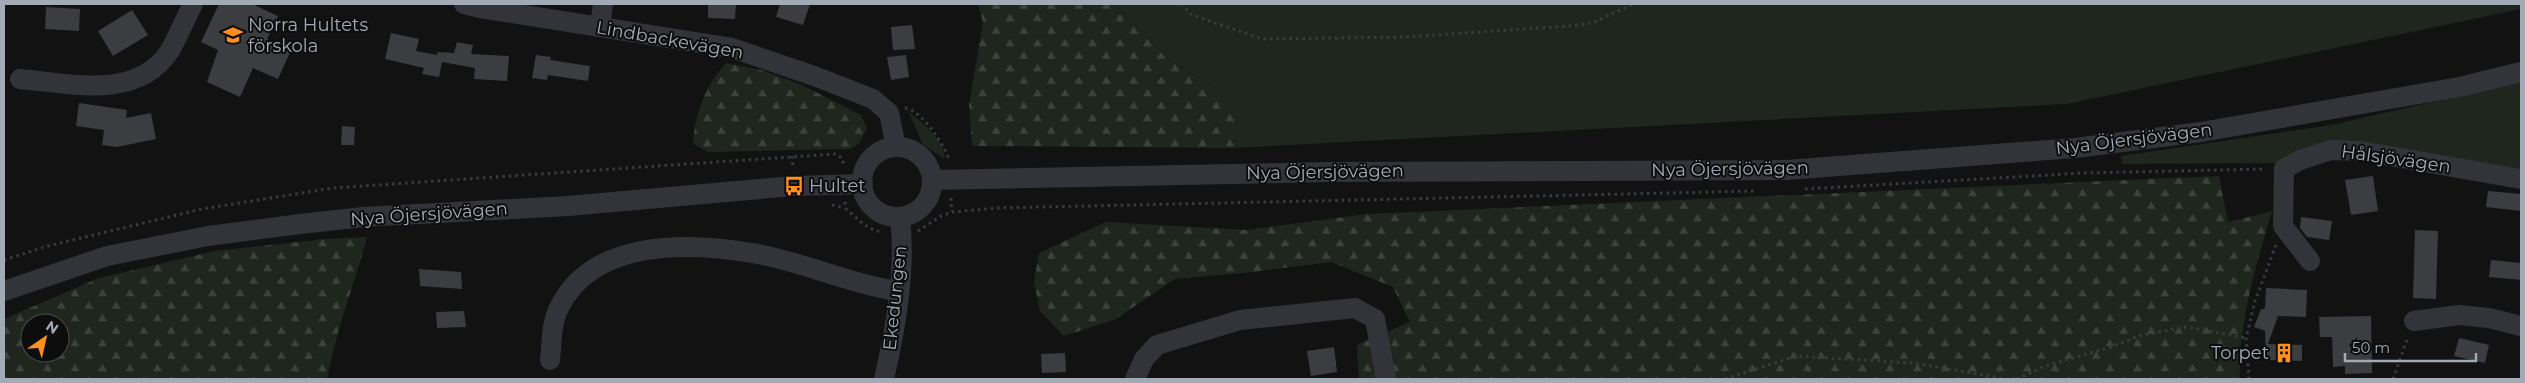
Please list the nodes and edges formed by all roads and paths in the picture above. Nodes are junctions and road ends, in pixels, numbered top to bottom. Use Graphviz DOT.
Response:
graph roads {
  1 [pos="193,4"];
  2 [pos="464,4"];
  3 [pos="603,4"];
  4 [pos="1181,4"];
  5 [pos="1633,4"];
  6 [pos="600,27"];
  7 [pos="2521,72"];
  8 [pos="20,79"];
  9 [pos="889,113"];
  10 [pos="896,147"];
  11 [pos="792,156"];
  12 [pos="950,162"];
  13 [pos="793,169"];
  14 [pos="2284,169"];
  15 [pos="2521,179"];
  16 [pos="932,180"];
  17 [pos="863,184"];
  18 [pos="1803,189"];
  19 [pos="1763,190"];
  20 [pos="951,196"];
  21 [pos="952,212"];
  22 [pos="900,217"];
  23 [pos="930,223"];
  24 [pos="2283,226"];
  25 [pos="2310,261"];
  26 [pos="899,290"];
  27 [pos="4,292"];
  28 [pos="2414,321"];
  29 [pos="2521,326"];
  30 [pos="2246,338"];
  31 [pos="550,360"];
  32 [pos="884,379"];
  33 [pos="1135,379"];
  34 [pos="1386,379"];
  35 [pos="1725,379"];
  36 [pos="2007,379"];
  37 [pos="2017,379"];
  38 [pos="2249,379"];
  39 [pos="2393,379"];
  1 -- 8 [label="street"];
  2 -- 6 [label="street, Lindbackevägen"];
  3 -- 6 [label="street"];
  4 -- 5 [label="path"];
  6 -- 9 [label="street, Lindbackevägen"];
  7 -- 16 [label="street, Nya Öjersjövägen"];
  9 -- 10 [label="street"];
  9 -- 12 [label="path"];
  10 -- 16 [label="street"];
  10 -- 17 [label="street"];
  11 -- 13 [label="path"];
  14 -- 15 [label="street, Hålsjövägen"];
  14 -- 18 [label="path"];
  14 -- 24 [label="street"];
  16 -- 22 [label="street"];
  17 -- 22 [label="street"];
  17 -- 27 [label="street, Nya Öjersjövägen"];
  19 -- 21 [label="path"];
  20 -- 21 [label="path"];
  21 -- 23 [label="path"];
  22 -- 26 [label="street, Ekedungen"];
  24 -- 25 [label="street"];
  24 -- 30 [label="path"];
  26 -- 31 [label="street"];
  26 -- 32 [label="street, Ekedungen"];
  28 -- 29 [label="street"];
  28 -- 39 [label="path"];
  30 -- 37 [label="path"];
  30 -- 38 [label="path"];
  33 -- 34 [label="street"];
  35 -- 36 [label="path"];
}
